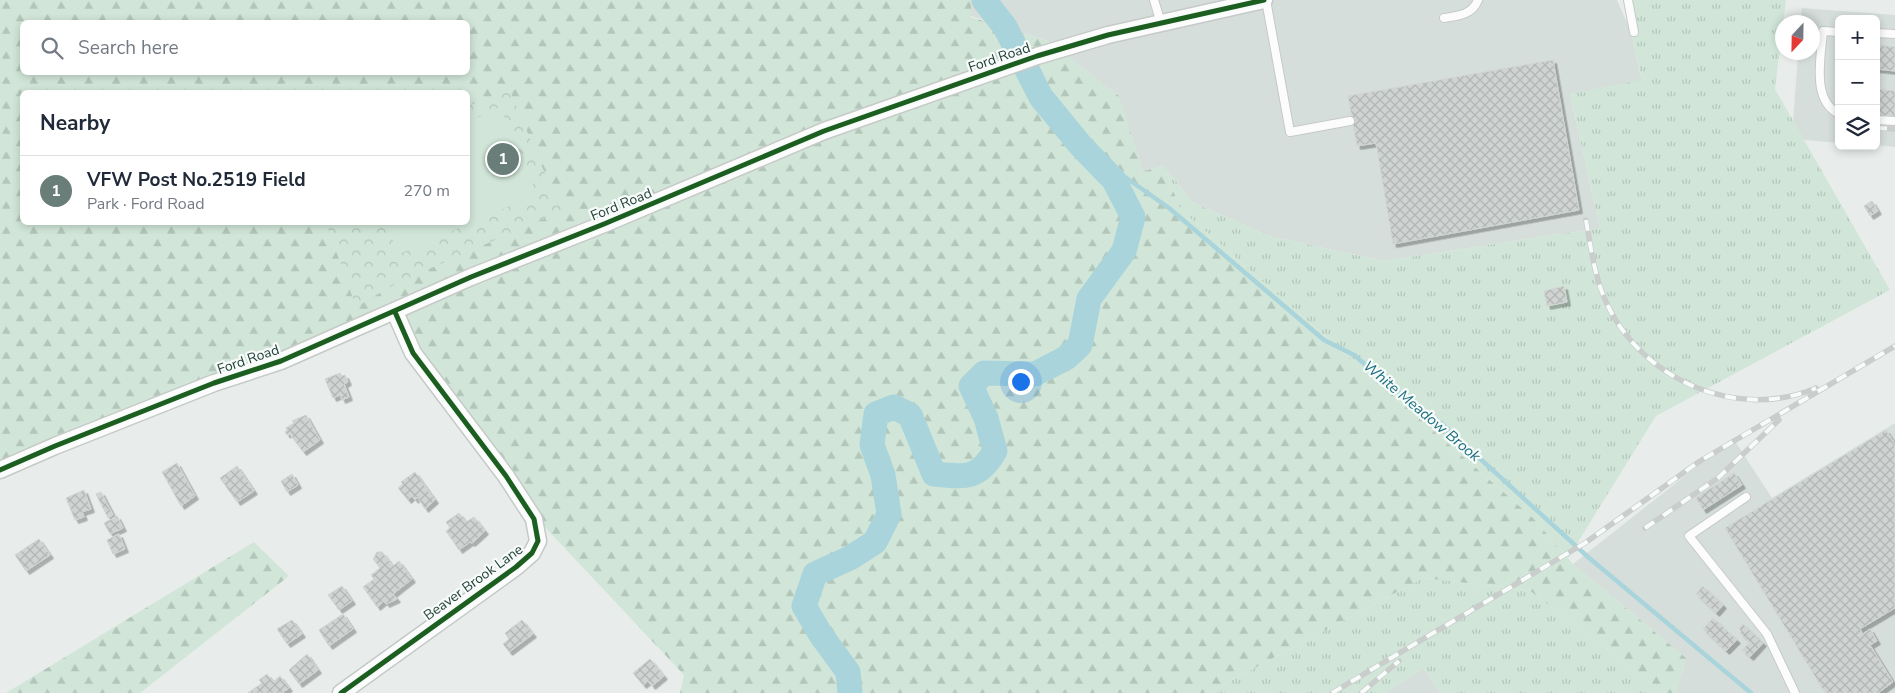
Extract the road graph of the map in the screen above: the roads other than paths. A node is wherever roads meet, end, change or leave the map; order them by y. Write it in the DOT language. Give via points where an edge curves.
graph roads {
  1 [pos="1154,0"];
  2 [pos="1265,0"];
  3 [pos="1478,0"];
  4 [pos="1628,0"];
  5 [pos="1444,18"];
  6 [pos="1161,23"];
  7 [pos="1634,32"];
  8 [pos="1835,32"];
  9 [pos="1880,33"];
  10 [pos="1895,34"];
  11 [pos="1835,112"];
  12 [pos="1880,120"];
  13 [pos="1350,121"];
  14 [pos="1895,121"];
  15 [pos="394,312"];
  16 [pos="0,470"];
  17 [pos="1746,497"];
  18 [pos="341,693"];
  19 [pos="1795,693"];
  1 -- 6 [label="lane"];
  2 -- 6 [label="street, Ford Road"];
  2 -- 13 [label="lane" via="1290,132"];
  3 -- 5 [label="lane" via="1466,14"];
  4 -- 7 [label="lane"];
  6 -- 15 [label="street, Ford Road" via="1037,56 824,131 471,276"];
  8 -- 11 [label="lane" via="1823,31 1820,73 1822,95 1829,109"];
  9 -- 10 [label="lane"];
  12 -- 14 [label="lane"];
  15 -- 16 [label="street, Ford Road" via="280,361 205,386"];
  15 -- 18 [label="street, Beaver Brook Lane" via="413,353 506,476 534,519 538,541 532,553 516,567"];
  17 -- 19 [label="lane" via="1689,536 1767,634"];
}
